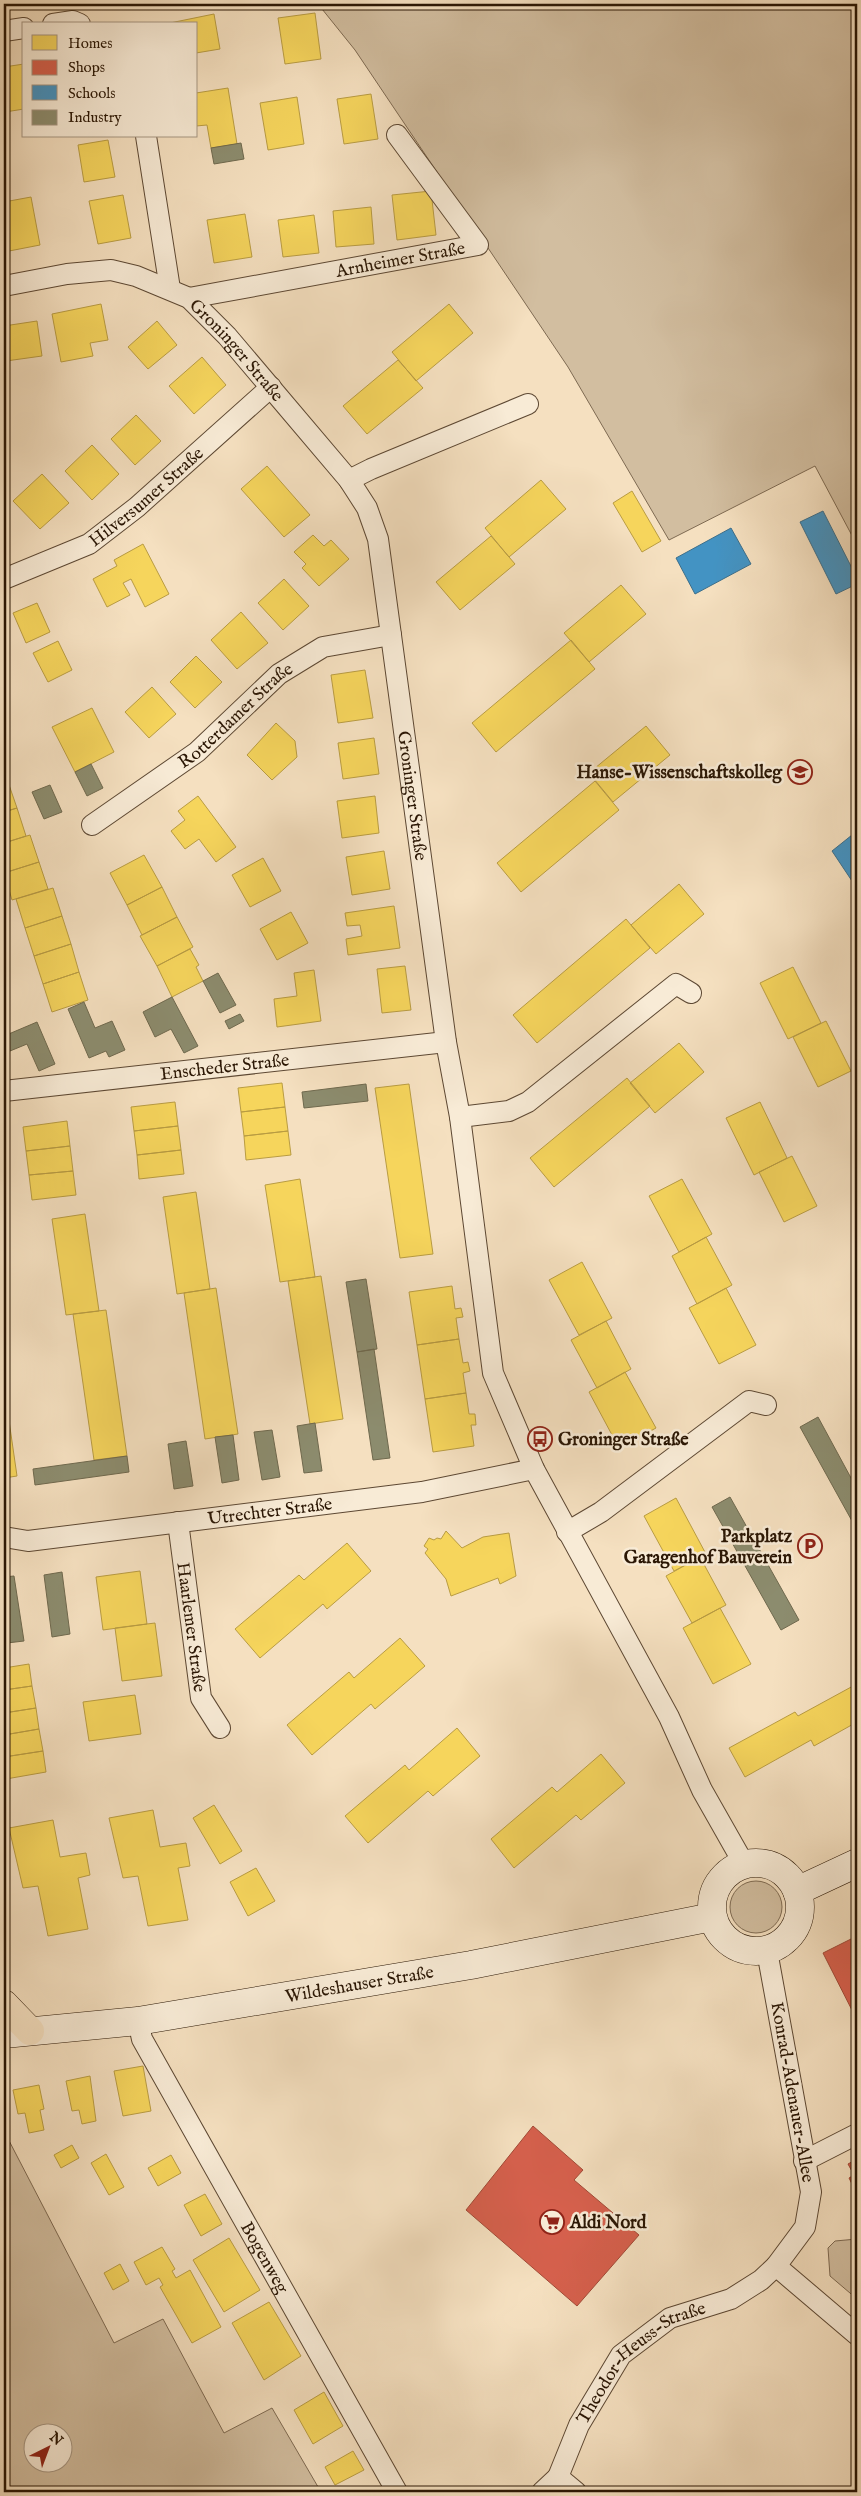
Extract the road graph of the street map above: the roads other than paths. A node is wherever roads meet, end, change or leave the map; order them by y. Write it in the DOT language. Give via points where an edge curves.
graph roads {
  1 [pos="22,28"];
  2 [pos="4,31"];
  3 [pos="397,135"];
  4 [pos="146,138"];
  5 [pos="4,286"];
  6 [pos="170,289"];
  7 [pos="189,298"];
  8 [pos="271,387"];
  9 [pos="528,404"];
  10 [pos="349,480"];
  11 [pos="4,579"];
  12 [pos="391,635"];
  13 [pos="92,826"];
  14 [pos="691,993"];
  15 [pos="446,1042"];
  16 [pos="4,1092"];
  17 [pos="460,1117"];
  18 [pos="766,1405"];
  19 [pos="534,1470"];
  20 [pos="178,1522"];
  21 [pos="567,1532"];
  22 [pos="4,1537"];
  23 [pos="220,1728"];
  24 [pos="857,1862"];
  25 [pos="744,1864"];
  26 [pos="797,1891"];
  27 [pos="712,1917"];
  28 [pos="767,1951"];
  29 [pos="4,2004"];
  30 [pos="138,2021"];
  31 [pos="17,2032"];
  32 [pos="857,2134"];
  33 [pos="804,2161"];
  34 [pos="776,2266"];
  35 [pos="857,2335"];
  36 [pos="558,2477"];
  37 [pos="397,2492"];
  38 [pos="542,2492"];
  39 [pos="576,2492"];
  1 -- 2 [label="street"];
  3 -- 7 [label="street, Arnheimer Straße" via="478,245"];
  4 -- 6 [label="street"];
  5 -- 6 [label="street, Groninger Straße" via="67,274 111,270"];
  6 -- 7 [label="street, Groninger Straße"];
  7 -- 8 [label="street, Groninger Straße"];
  8 -- 10 [label="street, Groninger Straße"];
  8 -- 11 [label="street, Hilversumer Straße" via="137,507 89,544"];
  9 -- 10 [label="street"];
  10 -- 12 [label="street, Groninger Straße" via="367,508 378,539"];
  12 -- 13 [label="street, Rotterdamer Straße" via="323,647 279,674 197,752"];
  12 -- 15 [label="street, Groninger Straße"];
  14 -- 17 [label="street" via="676,984 528,1102 509,1111"];
  15 -- 16 [label="street, Enscheder Straße"];
  15 -- 17 [label="street, Groninger Straße"];
  17 -- 19 [label="street, Groninger Straße" via="493,1373"];
  18 -- 21 [label="street" via="749,1401 601,1512"];
  19 -- 20 [label="street, Utrechter Straße" via="422,1492"];
  19 -- 21 [label="street, Groninger Straße"];
  20 -- 22 [label="street, Utrechter Straße" via="28,1541"];
  20 -- 23 [label="street, Haarlemer Straße" via="200,1698"];
  21 -- 25 [label="street, Groninger Straße" via="669,1717 702,1790"];
  24 -- 26 [label="main road"];
  25 -- 26 [label="main road" via="765,1864 785,1874"];
  25 -- 27 [label="main road" via="728,1872 718,1884"];
  26 -- 28 [label="main road" via="799,1917 796,1926 787,1939"];
  27 -- 28 [label="main road" via="724,1938 738,1948"];
  27 -- 30 [label="main road, Wildeshauser Straße" via="471,1965"];
  28 -- 33 [label="street, Konrad-Adenauer-Allee"];
  29 -- 31 [label="highway"];
  30 -- 31 [label="main road, Wildeshauser Straße"];
  30 -- 37 [label="street, Bogenweg" via="142,2039"];
  32 -- 33 [label="street"];
  33 -- 34 [label="street, Konrad-Adenauer-Allee" via="811,2192 805,2227"];
  34 -- 35 [label="street"];
  34 -- 36 [label="street, Theodor-Heuss-Straße" via="731,2299 670,2318 621,2355 579,2425"];
  36 -- 38 [label="street"];
  36 -- 39 [label="street"];
}
